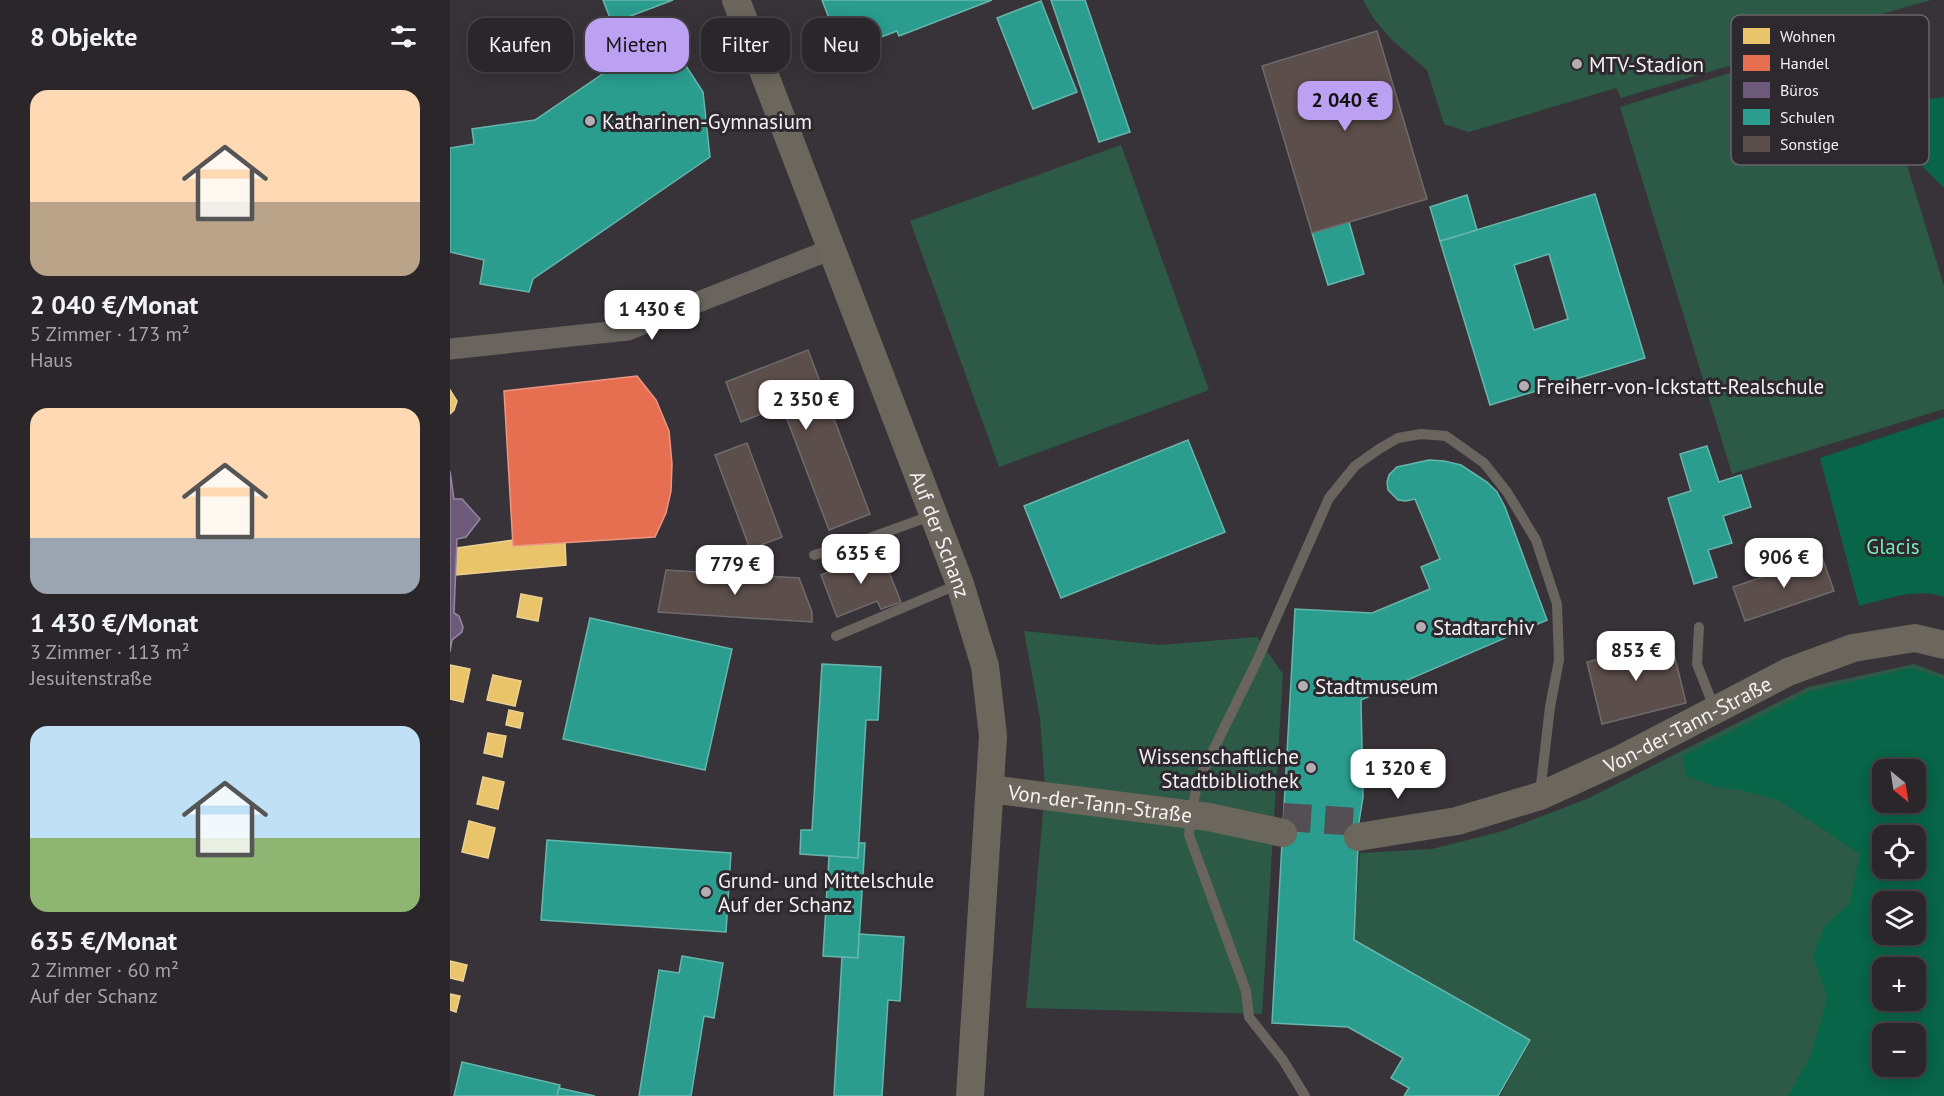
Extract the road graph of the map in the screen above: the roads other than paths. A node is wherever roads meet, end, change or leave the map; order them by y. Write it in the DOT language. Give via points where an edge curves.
graph roads {
  1 [pos="736,0"];
  2 [pos="832,249"];
  3 [pos="450,349"];
  4 [pos="933,515"];
  5 [pos="814,555"];
  6 [pos="960,584"];
  7 [pos="1699,627"];
  8 [pos="836,636"];
  9 [pos="1944,645"];
  10 [pos="1715,710"];
  11 [pos="990,789"];
  12 [pos="1540,796"];
  13 [pos="1200,816"];
  14 [pos="1283,825"];
  15 [pos="1359,830"];
  16 [pos="970,1096"];
  17 [pos="1305,1096"];
  1 -- 2 [label="street, Auf der Schanz"];
  2 -- 3 [label="street" via="628,330"];
  2 -- 4 [label="street, Auf der Schanz"];
  4 -- 5 [label="lane"];
  4 -- 6 [label="street, Auf der Schanz"];
  6 -- 8 [label="lane"];
  6 -- 11 [label="street, Auf der Schanz" via="985,666 993,736"];
  7 -- 10 [label="lane" via="1697,664"];
  9 -- 10 [label="street, Von-der-Tann-Straße" via="1915,638 1853,648 1788,672"];
  10 -- 12 [label="street, Von-der-Tann-Straße"];
  11 -- 13 [label="street, Von-der-Tann-Straße"];
  11 -- 16 [label="street, Auf der Schanz"];
  12 -- 13 [label="lane" via="1559,660 1557,604 1543,561 1530,530 1484,463 1446,436 1421,434 1398,438 1379,449 1355,466 1329,498 1257,661 1198,781"];
  12 -- 15 [label="street, Von-der-Tann-Straße" via="1434,825"];
  13 -- 14 [label="street, Von-der-Tann-Straße"];
  13 -- 17 [label="lane" via="1189,834 1246,991 1249,1017"];
}
